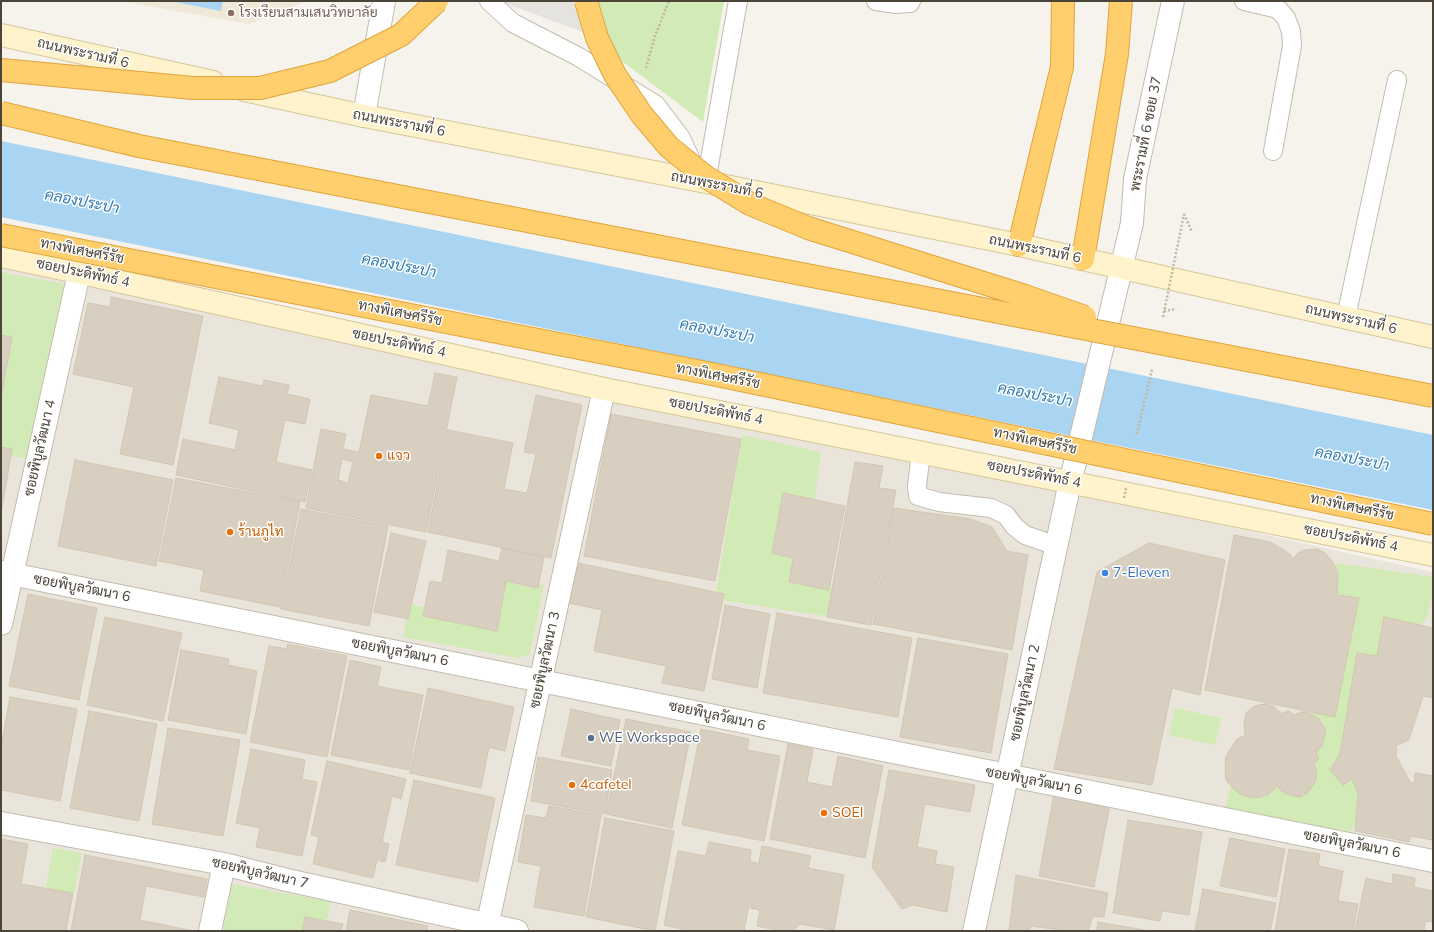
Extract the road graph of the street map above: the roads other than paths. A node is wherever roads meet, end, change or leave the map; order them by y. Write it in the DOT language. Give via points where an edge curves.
graph roads {
  1 [pos="384,1"];
  2 [pos="437,1"];
  3 [pos="489,1"];
  4 [pos="586,1"];
  5 [pos="738,1"];
  6 [pos="876,1"];
  7 [pos="911,1"];
  8 [pos="1063,1"];
  9 [pos="1121,1"];
  10 [pos="1173,1"];
  11 [pos="1244,1"];
  12 [pos="1,35"];
  13 [pos="1,70"];
  14 [pos="1397,80"];
  15 [pos="1,113"];
  16 [pos="364,116"];
  17 [pos="1273,151"];
  18 [pos="703,181"];
  19 [pos="1,235"];
  20 [pos="1018,245"];
  21 [pos="1,256"];
  22 [pos="1083,259"];
  23 [pos="1122,268"];
  24 [pos="77,272"];
  25 [pos="1112,305"];
  26 [pos="1346,317"];
  27 [pos="1433,337"];
  28 [pos="1138,338"];
  29 [pos="604,389"];
  30 [pos="1433,396"];
  31 [pos="921,452"];
  32 [pos="1071,482"];
  33 [pos="1433,524"];
  34 [pos="1057,546"];
  35 [pos="1433,555"];
  36 [pos="6,573"];
  37 [pos="1,624"];
  38 [pos="540,680"];
  39 [pos="1007,776"];
  40 [pos="1,823"];
  41 [pos="1433,860"];
  42 [pos="224,864"];
  43 [pos="487,928"];
  44 [pos="210,931"];
  45 [pos="517,931"];
  46 [pos="974,931"];
  1 -- 16 [label="street"];
  2 -- 13 [label="highway, bridge" via="401,35 330,71 260,88 192,88"];
  3 -- 18 [label="lane" via="513,24 578,57 656,105 681,138"];
  4 -- 28 [label="highway, bridge" via="597,38 615,76 642,115 669,147 706,177 750,204 808,228 1025,296"];
  5 -- 18 [label="lane"];
  6 -- 7 [label="lane" via="896,4"];
  8 -- 20 [label="highway" via="1062,67"];
  9 -- 22 [label="highway" via="1117,54"];
  10 -- 23 [label="street, พระรามที่ 6 ซอย 37" via="1135,179 1132,223"];
  11 -- 17 [label="lane" via="1278,9 1286,18 1291,31 1292,46"];
  12 -- 16 [label="main road, ถนนพระรามที่ 6"];
  14 -- 26 [label="lane"];
  15 -- 28 [label="highway, bridge" via="139,146"];
  16 -- 18 [label="main road, ถนนพระรามที่ 6"];
  18 -- 20 [label="main road, ถนนพระรามที่ 6"];
  19 -- 33 [label="highway, ทางพิเศษศรีรัช, bridge" via="708,373"];
  20 -- 22 [label="main road, ถนนพระรามที่ 6"];
  21 -- 24 [label="main road, ซอยประดิพัทธ์ 4"];
  22 -- 23 [label="main road, ถนนพระรามที่ 6"];
  23 -- 25 [label="street, พระรามที่ 6 ซอย 37"];
  23 -- 26 [label="main road, ถนนพระรามที่ 6"];
  24 -- 29 [label="main road, ซอยประดิพัทธ์ 4"];
  24 -- 36 [label="street, ซอยพิบูลวัฒนา 4" via="77,282"];
  25 -- 32 [label="street, ซอยพิบูลวัฒนา 2, bridge"];
  26 -- 27 [label="main road, ถนนพระรามที่ 6"];
  28 -- 30 [label="highway, bridge"];
  29 -- 31 [label="main road, ซอยประดิพัทธ์ 4"];
  29 -- 38 [label="street, ซอยพิบูลวัฒนา 3"];
  31 -- 32 [label="main road, ซอยประดิพัทธ์ 4"];
  31 -- 34 [label="lane" via="918,496 940,502 991,508 1006,515 1025,535"];
  32 -- 34 [label="street, ซอยพิบูลวัฒนา 2"];
  32 -- 35 [label="main road, ซอยประดิพัทธ์ 4"];
  34 -- 39 [label="street, ซอยพิบูลวัฒนา 2"];
  36 -- 37 [label="street, ซอยพิบูลวัฒนา 4"];
  36 -- 38 [label="street, ซอยพิบูลวัฒนา 6"];
  38 -- 39 [label="street, ซอยพิบูลวัฒนา 6"];
  38 -- 43 [label="street, ซอยพิบูลวัฒนา 3"];
  39 -- 41 [label="street, ซอยพิบูลวัฒนา 6"];
  39 -- 46 [label="street, ซอยพิบูลวัฒนา 2"];
  40 -- 42 [label="street, ซอยพิบูลวัฒนา 7"];
  42 -- 43 [label="street, ซอยพิบูลวัฒนา 7"];
  42 -- 44 [label="street"];
  43 -- 45 [label="street, ซอยพิบูลวัฒนา 7"];
}
